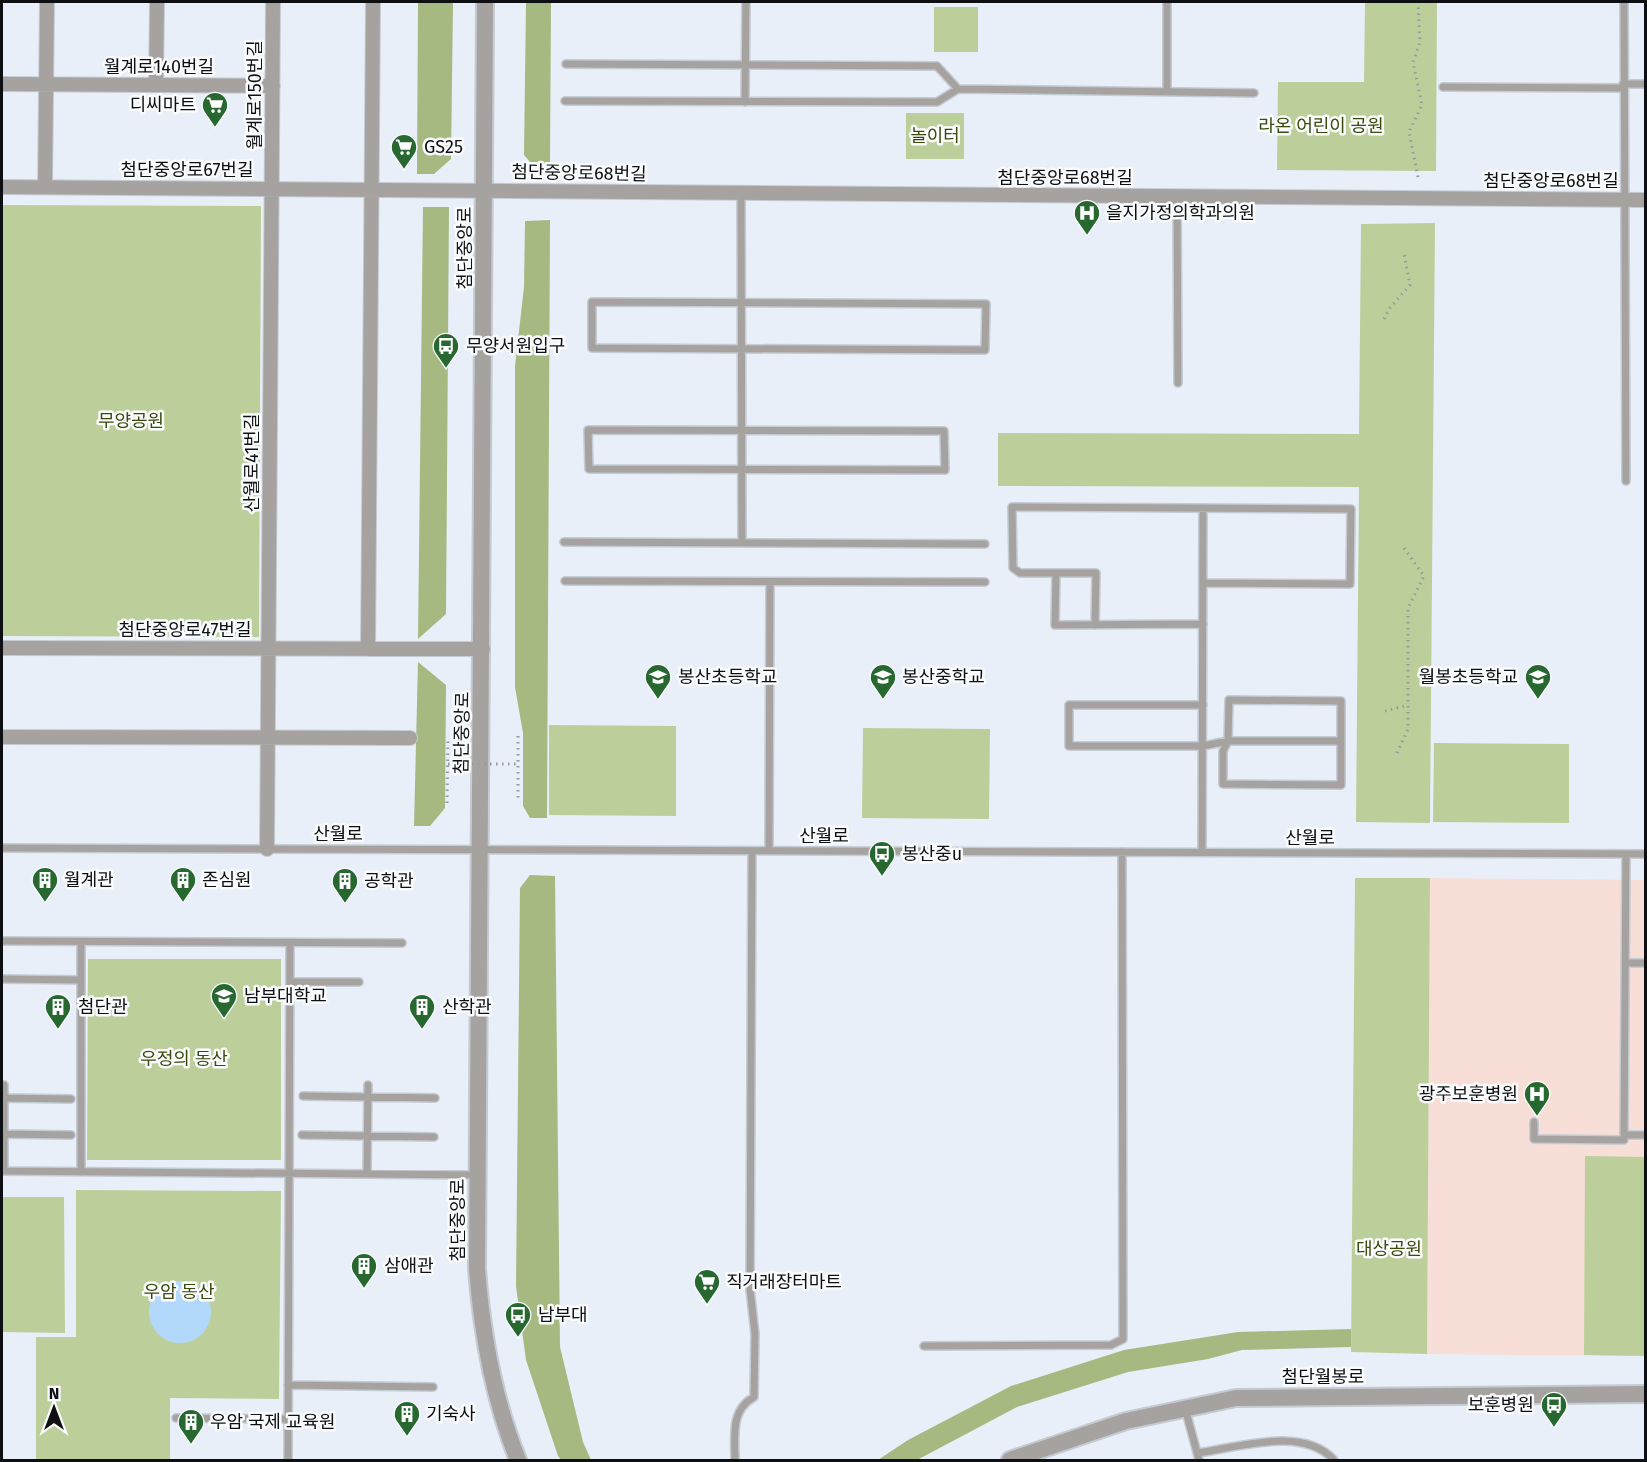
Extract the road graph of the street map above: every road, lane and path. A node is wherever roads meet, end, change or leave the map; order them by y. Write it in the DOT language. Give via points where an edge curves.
graph roads {
  1 [pos="46,2"];
  2 [pos="157,2"];
  3 [pos="273,2"];
  4 [pos="373,2"];
  5 [pos="485,2"];
  6 [pos="746,2"];
  7 [pos="1167,2"];
  8 [pos="1418,2"];
  9 [pos="1624,2"];
  10 [pos="566,64"];
  11 [pos="746,65"];
  12 [pos="2,84"];
  13 [pos="46,84"];
  14 [pos="1646,84"];
  15 [pos="156,85"];
  16 [pos="273,86"];
  17 [pos="1623,86"];
  18 [pos="1443,87"];
  19 [pos="958,89"];
  20 [pos="1167,91"];
  21 [pos="1254,93"];
  22 [pos="565,101"];
  23 [pos="745,102"];
  24 [pos="1418,177"];
  25 [pos="2,187"];
  26 [pos="45,187"];
  27 [pos="272,188"];
  28 [pos="372,189"];
  29 [pos="484,190"];
  30 [pos="741,193"];
  31 [pos="1177,196"];
  32 [pos="1622,200"];
  33 [pos="1646,200"];
  34 [pos="1404,254"];
  35 [pos="741,303"];
  36 [pos="1384,319"];
  37 [pos="741,349"];
  38 [pos="1178,383"];
  39 [pos="741,430"];
  40 [pos="742,470"];
  41 [pos="1626,481"];
  42 [pos="1203,508"];
  43 [pos="564,542"];
  44 [pos="742,543"];
  45 [pos="985,544"];
  46 [pos="1404,548"];
  47 [pos="1056,573"];
  48 [pos="565,581"];
  49 [pos="770,582"];
  50 [pos="985,582"];
  51 [pos="1203,583"];
  52 [pos="1203,624"];
  53 [pos="1095,625"];
  54 [pos="2,648"];
  55 [pos="268,649"];
  56 [pos="368,649"];
  57 [pos="483,649"];
  58 [pos="1203,705"];
  59 [pos="1408,705"];
  60 [pos="1385,711"];
  61 [pos="518,736"];
  62 [pos="2,737"];
  63 [pos="448,737"];
  64 [pos="268,738"];
  65 [pos="410,738"];
  66 [pos="1228,741"];
  67 [pos="1341,741"];
  68 [pos="1203,746"];
  69 [pos="1397,753"];
  70 [pos="448,764"];
  71 [pos="518,764"];
  72 [pos="518,802"];
  73 [pos="447,803"];
  74 [pos="2,848"];
  75 [pos="267,849"];
  76 [pos="480,849"];
  77 [pos="752,851"];
  78 [pos="769,851"];
  79 [pos="1122,852"];
  80 [pos="1202,852"];
  81 [pos="1626,854"];
  82 [pos="1646,854"];
  83 [pos="2,941"];
  84 [pos="81,942"];
  85 [pos="290,942"];
  86 [pos="402,943"];
  87 [pos="1625,963"];
  88 [pos="1646,963"];
  89 [pos="2,979"];
  90 [pos="81,980"];
  91 [pos="290,982"];
  92 [pos="359,982"];
  93 [pos="368,1084"];
  94 [pos="4,1085"];
  95 [pos="303,1096"];
  96 [pos="368,1097"];
  97 [pos="3,1098"];
  98 [pos="435,1098"];
  99 [pos="71,1099"];
  100 [pos="1534,1122"];
  101 [pos="3,1134"];
  102 [pos="302,1134"];
  103 [pos="71,1135"];
  104 [pos="1624,1135"];
  105 [pos="1646,1135"];
  106 [pos="368,1136"];
  107 [pos="434,1137"];
  108 [pos="3,1171"];
  109 [pos="81,1172"];
  110 [pos="289,1173"];
  111 [pos="367,1174"];
  112 [pos="478,1175"];
  113 [pos="924,1346"];
  114 [pos="288,1384"];
  115 [pos="433,1387"];
  116 [pos="1646,1394"];
  117 [pos="1185,1408"];
  118 [pos="176,1418"];
  119 [pos="288,1419"];
  120 [pos="1199,1456"];
  121 [pos="288,1461"];
  122 [pos="518,1461"];
  123 [pos="735,1461"];
  124 [pos="1010,1461"];
  125 [pos="1334,1461"];
  1 -- 13 [label="street"];
  2 -- 15 [label="street"];
  3 -- 16 [label="street, 월계로150번길"];
  4 -- 28 [label="street"];
  5 -- 29 [label="street, 첨단중앙로"];
  6 -- 11 [label="lane"];
  7 -- 20 [label="lane"];
  8 -- 24 [label="path" via="1420,42 1413,62 1422,105 1409,132"];
  9 -- 17 [label="lane"];
  10 -- 11 [label="lane"];
  11 -- 19 [label="lane" via="937,66"];
  11 -- 23 [label="lane"];
  12 -- 13 [label="street, 월계로140번길"];
  13 -- 15 [label="street, 월계로140번길"];
  13 -- 26 [label="street"];
  14 -- 17 [label="lane"];
  15 -- 16 [label="street, 월계로140번길"];
  16 -- 27 [label="street, 월계로150번길"];
  17 -- 18 [label="lane"];
  17 -- 32 [label="lane"];
  19 -- 20 [label="lane"];
  19 -- 23 [label="lane" via="937,102"];
  20 -- 21 [label="lane"];
  22 -- 23 [label="lane"];
  25 -- 26 [label="street, 첨단중앙로67번길"];
  26 -- 27 [label="street, 첨단중앙로67번길"];
  27 -- 28 [label="street, 첨단중앙로67번길"];
  27 -- 55 [label="street, 산월로41번길"];
  28 -- 29 [label="street, 첨단중앙로67번길"];
  28 -- 56 [label="street"];
  29 -- 30 [label="street, 첨단중앙로68번길"];
  29 -- 57 [label="street, 첨단중앙로"];
  30 -- 31 [label="street, 첨단중앙로68번길"];
  30 -- 35 [label="lane"];
  31 -- 32 [label="street, 첨단중앙로68번길"];
  31 -- 38 [label="lane"];
  32 -- 33 [label="street, 첨단중앙로68번길"];
  32 -- 41 [label="lane"];
  34 -- 36 [label="path" via="1410,285"];
  35 -- 37 [label="lane"];
  35 -- 37 [label="lane" via="592,302 592,348"];
  35 -- 37 [label="lane" via="986,304 985,350"];
  37 -- 39 [label="lane"];
  39 -- 40 [label="lane"];
  39 -- 40 [label="lane" via="588,430 589,469"];
  39 -- 40 [label="lane" via="944,431 945,470"];
  40 -- 44 [label="lane"];
  42 -- 47 [label="lane" via="1012,507 1013,568 1020,573"];
  42 -- 51 [label="lane"];
  42 -- 51 [label="lane" via="1351,509 1350,584"];
  43 -- 44 [label="lane"];
  44 -- 45 [label="lane"];
  46 -- 59 [label="path" via="1424,576 1408,608"];
  47 -- 53 [label="lane" via="1096,573"];
  47 -- 53 [label="lane" via="1054,625"];
  48 -- 49 [label="lane"];
  49 -- 50 [label="lane"];
  49 -- 78 [label="lane"];
  51 -- 52 [label="lane"];
  52 -- 53 [label="lane"];
  52 -- 58 [label="lane"];
  54 -- 55 [label="street, 첨단중앙로47번길"];
  55 -- 56 [label="street, 첨단중앙로47번길"];
  55 -- 64 [label="street, 산월로41번길"];
  56 -- 57 [label="street, 첨단중앙로47번길"];
  57 -- 76 [label="street, 첨단중앙로"];
  58 -- 68 [label="lane"];
  58 -- 68 [label="lane" via="1069,705 1069,746"];
  59 -- 60 [label="path"];
  59 -- 69 [label="path" via="1407,735"];
  61 -- 71 [label="path"];
  62 -- 64 [label="street"];
  63 -- 70 [label="path"];
  64 -- 65 [label="street"];
  64 -- 75 [label="street, 산월로41번길"];
  66 -- 67 [label="lane"];
  66 -- 67 [label="lane" via="1228,700 1341,700"];
  66 -- 67 [label="lane" via="1223,751 1223,784 1341,784"];
  66 -- 68 [label="lane"];
  68 -- 80 [label="lane"];
  70 -- 71 [label="path, bridge"];
  70 -- 73 [label="path"];
  71 -- 72 [label="path"];
  74 -- 75 [label="lane, 산월로"];
  75 -- 76 [label="lane, 산월로"];
  76 -- 77 [label="lane, 산월로"];
  76 -- 112 [label="street, 첨단중앙로"];
  77 -- 78 [label="lane, 산월로"];
  77 -- 123 [label="lane" via="750,1288 755,1334 754,1397 737,1414"];
  78 -- 79 [label="lane, 산월로"];
  79 -- 80 [label="lane, 산월로"];
  79 -- 113 [label="lane" via="1123,1339 1111,1345"];
  80 -- 81 [label="lane, 산월로"];
  81 -- 82 [label="lane, 산월로"];
  81 -- 87 [label="lane"];
  83 -- 84 [label="lane"];
  84 -- 85 [label="lane"];
  84 -- 90 [label="lane"];
  85 -- 86 [label="lane"];
  85 -- 91 [label="lane"];
  87 -- 88 [label="lane"];
  87 -- 104 [label="lane"];
  89 -- 90 [label="lane"];
  90 -- 109 [label="lane"];
  91 -- 92 [label="lane"];
  91 -- 110 [label="lane"];
  93 -- 96 [label="lane"];
  94 -- 97 [label="lane"];
  95 -- 96 [label="lane"];
  96 -- 98 [label="lane"];
  96 -- 106 [label="lane"];
  97 -- 99 [label="lane"];
  97 -- 101 [label="lane"];
  100 -- 104 [label="lane" via="1534,1139 1624,1140"];
  101 -- 103 [label="lane"];
  101 -- 108 [label="lane"];
  102 -- 106 [label="lane"];
  104 -- 105 [label="lane"];
  106 -- 107 [label="lane"];
  106 -- 111 [label="lane"];
  108 -- 109 [label="lane"];
  109 -- 110 [label="lane"];
  110 -- 111 [label="lane"];
  110 -- 114 [label="lane"];
  111 -- 112 [label="lane"];
  112 -- 122 [label="street, 첨단중앙로" via="481,1318 491,1376"];
  114 -- 115 [label="lane"];
  114 -- 119 [label="lane"];
  116 -- 117 [label="street, 첨단월봉로" via="1236,1398"];
  117 -- 120 [label="lane"];
  117 -- 124 [label="street, 첨단월봉로" via="1125,1420"];
  118 -- 119 [label="lane"];
  119 -- 121 [label="lane"];
  120 -- 125 [label="lane" via="1282,1440 1323,1448"];
}
